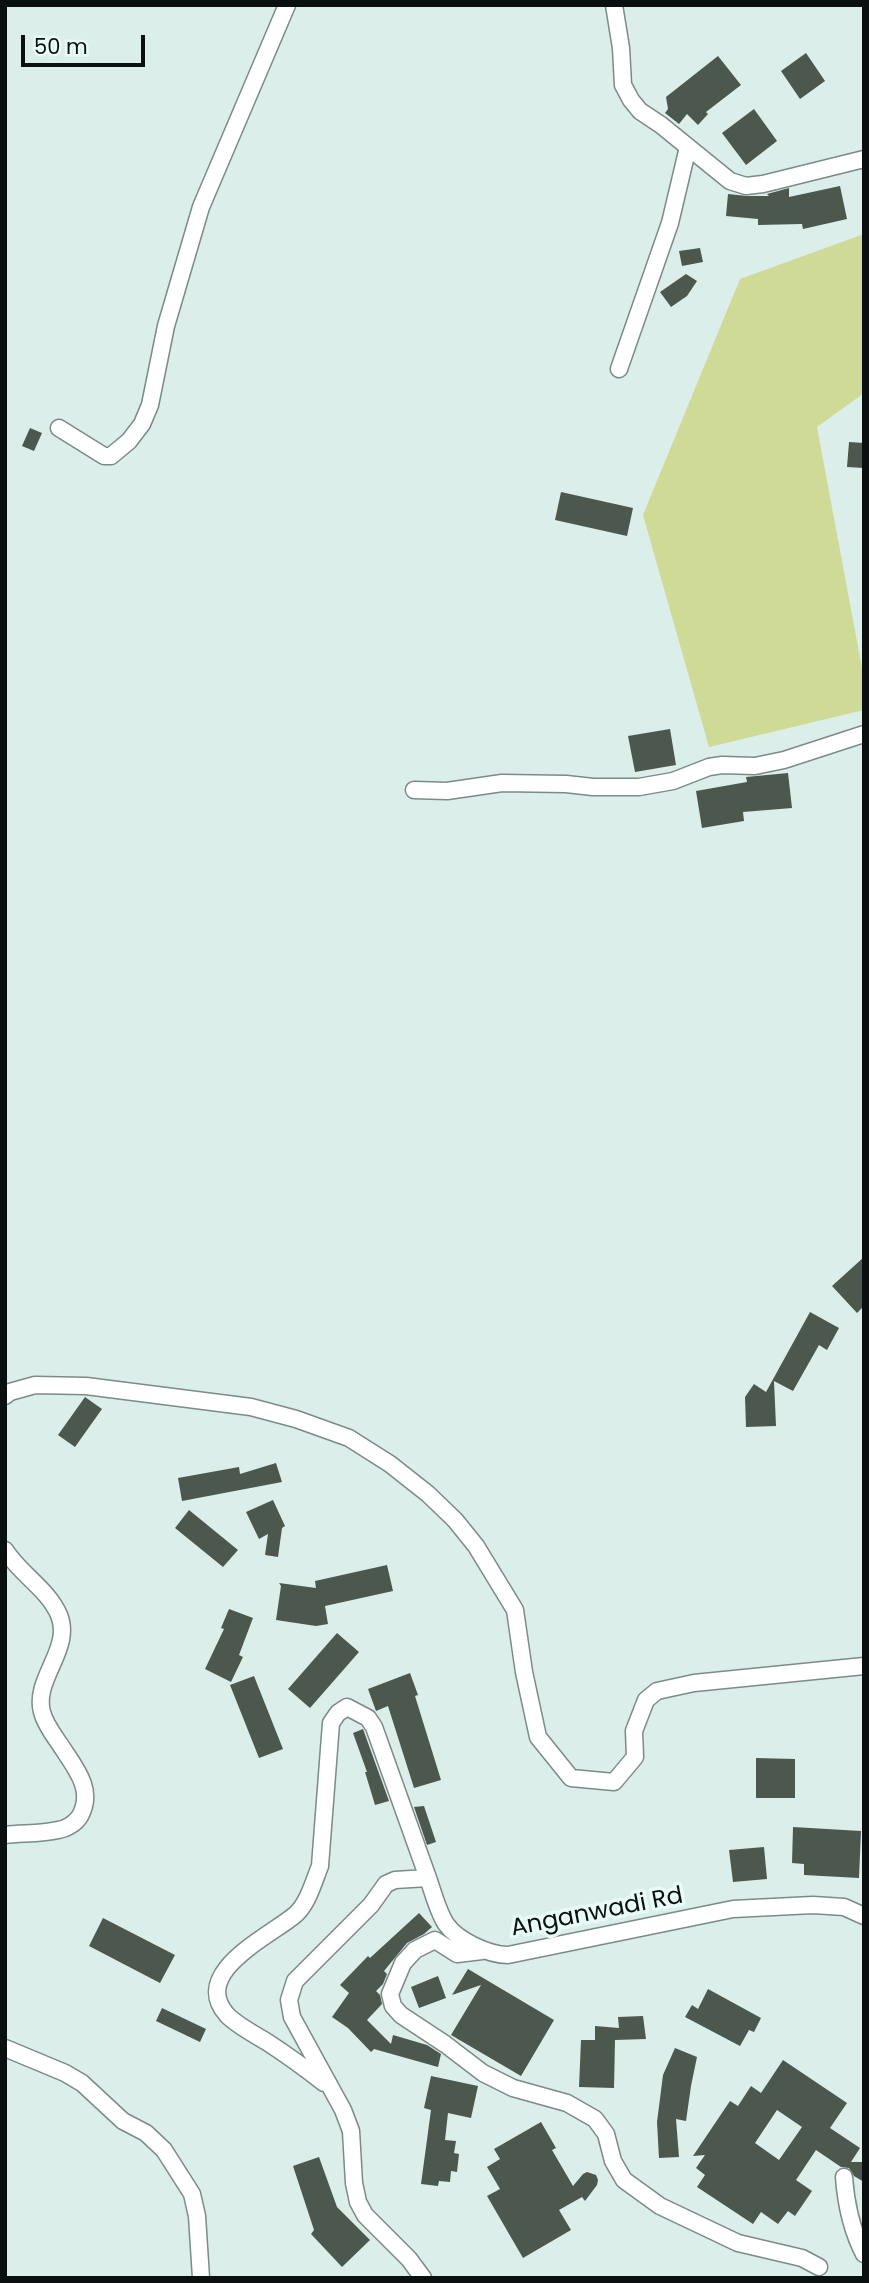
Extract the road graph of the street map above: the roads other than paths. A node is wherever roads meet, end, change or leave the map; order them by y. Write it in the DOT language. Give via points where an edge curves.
graph roads {
  1 [pos="287,5"];
  2 [pos="614,5"];
  3 [pos="688,147"];
  4 [pos="864,159"];
  5 [pos="619,369"];
  6 [pos="60,428"];
  7 [pos="864,734"];
  8 [pos="414,790"];
  9 [pos="5,1396"];
  10 [pos="5,1550"];
  11 [pos="864,1665"];
  12 [pos="5,1835"];
  13 [pos="428,1878"];
  14 [pos="864,1916"];
  15 [pos="482,1951"];
  16 [pos="5,2048"];
  17 [pos="330,2087"];
  18 [pos="844,2177"];
  19 [pos="864,2253"];
  20 [pos="819,2267"];
  21 [pos="201,2278"];
  22 [pos="423,2278"];
  1 -- 6 [label="street" via="201,207 142,424 111,456"];
  2 -- 3 [label="street" via="623,85 640,111"];
  3 -- 4 [label="street" via="730,181 746,186"];
  3 -- 5 [label="street" via="670,223"];
  7 -- 8 [label="street" via="775,762 709,767 673,781 639,787 502,783 447,791"];
  9 -- 11 [label="street" via="35,1385 86,1386 251,1407 349,1438 390,1464 455,1520 515,1610 538,1737 571,1778 614,1782 635,1757 634,1731 646,1700 657,1691"];
  10 -- 12 [label="street" via="59,1615 62,1631 40,1698 42,1714 82,1778 86,1794 78,1821 61,1830"];
  13 -- 15 [label="street, Anganwadi Rd" via="447,1925"];
  13 -- 17 [label="street" via="386,1884 291,1990 292,2017"];
  13 -- 17 [label="street, Anganwadi Rd" via="373,1727 368,1718 347,1707 331,1723 320,1866 313,1886 298,1912 236,1957 218,1982 228,2015"];
  14 -- 15 [label="street, Anganwadi Rd" via="844,1908 813,1905 733,1909 508,1955"];
  15 -- 20 [label="street" via="457,1954 435,1940 415,1950 396,1978 390,1994 393,2006 482,2073 513,2088 567,2103 595,2119 624,2180 660,2206 738,2243 802,2258"];
  16 -- 21 [label="street" via="82,2083 164,2151 192,2193"];
  17 -- 22 [label="street" via="351,2131 358,2202"];
  18 -- 19 [label="street" via="854,2234"];
}
